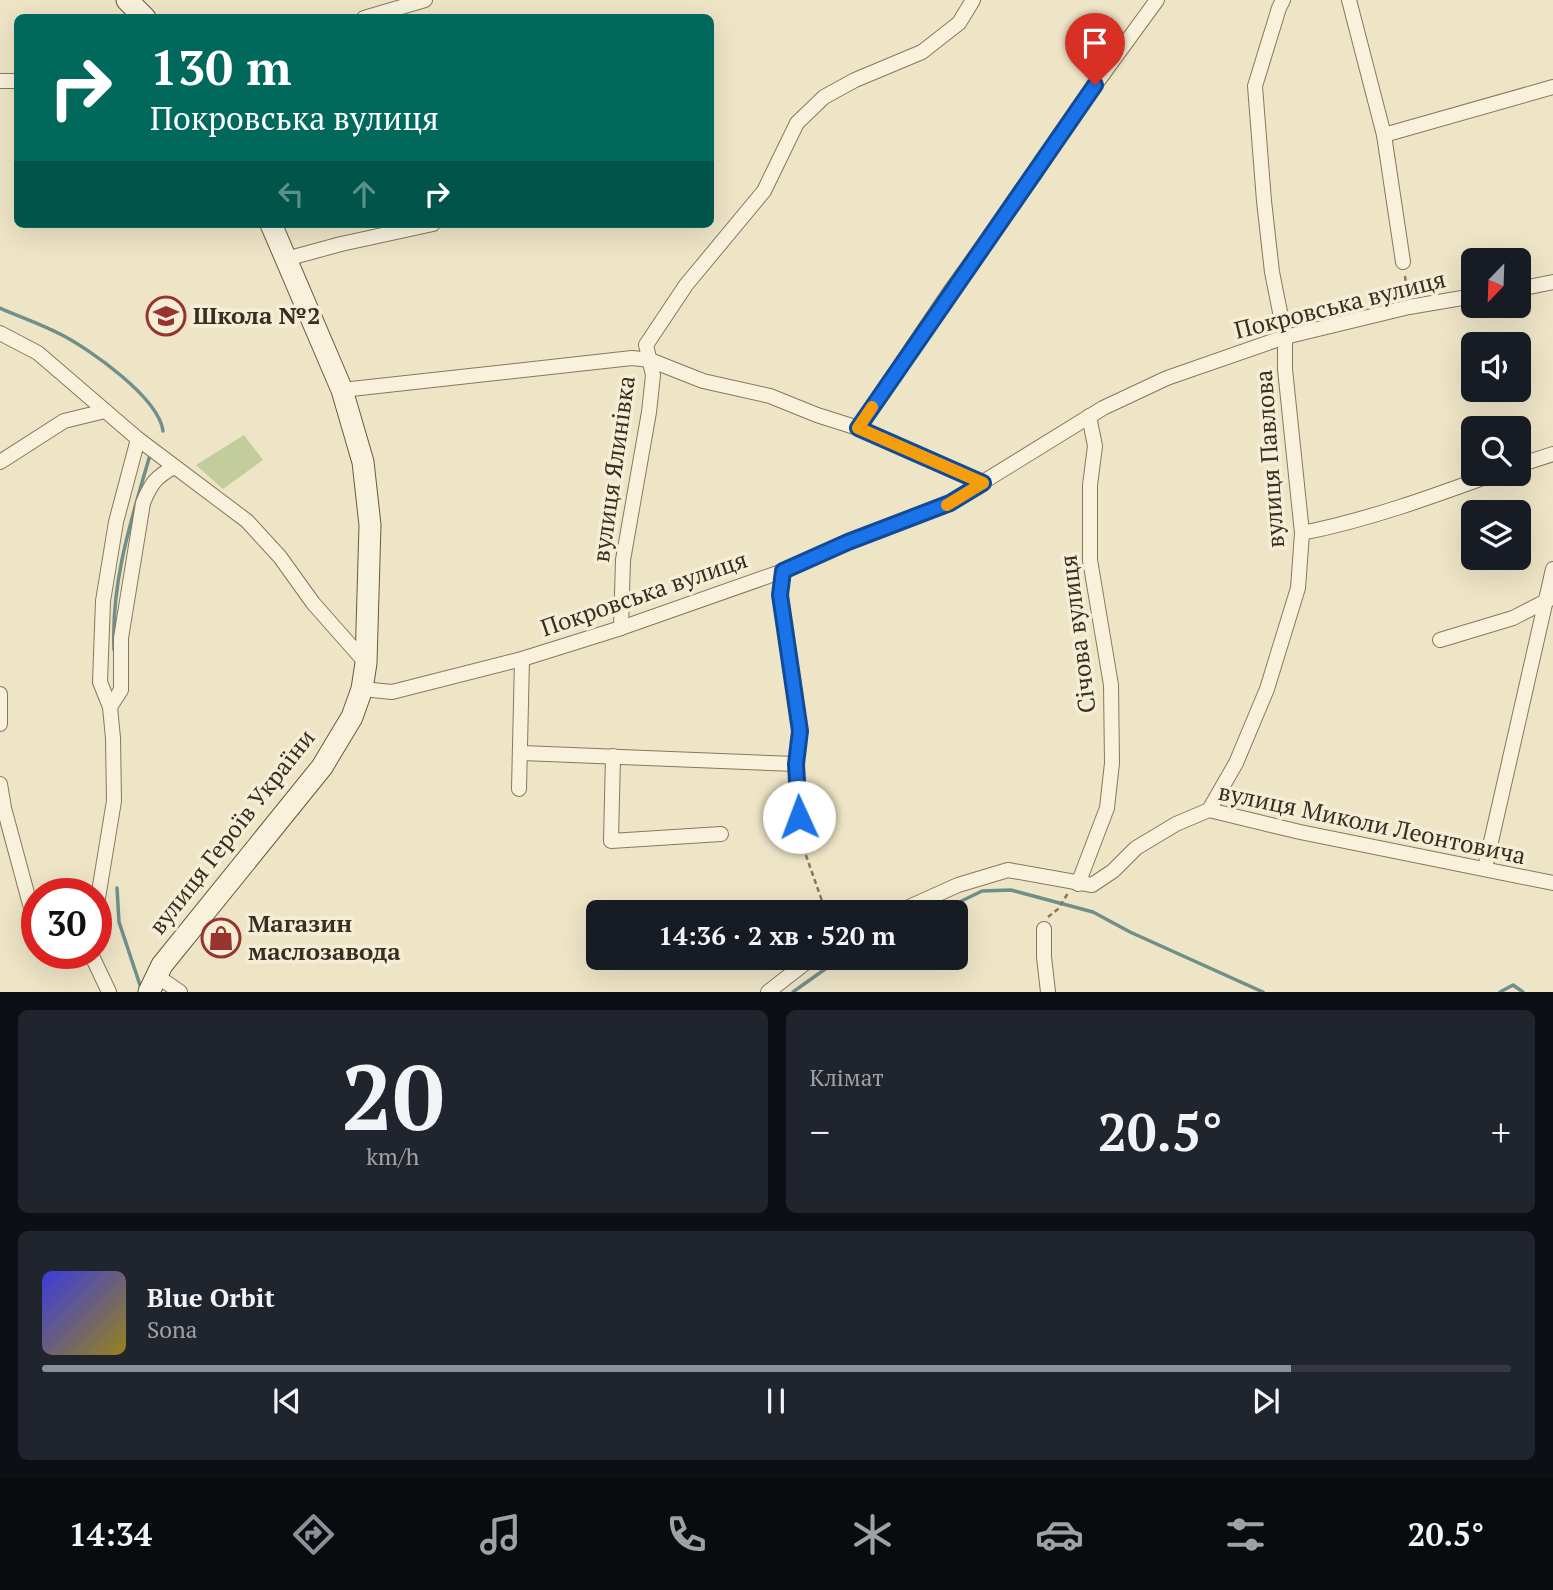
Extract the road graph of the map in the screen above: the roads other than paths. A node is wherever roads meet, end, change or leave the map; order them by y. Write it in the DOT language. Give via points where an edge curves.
graph roads {
  1 [pos="425,0"];
  2 [pos="972,0"];
  3 [pos="1157,0"];
  4 [pos="1349,0"];
  5 [pos="1277,3"];
  6 [pos="378,14"];
  7 [pos="1553,88"];
  8 [pos="1384,135"];
  9 [pos="273,228"];
  10 [pos="415,228"];
  11 [pos="286,259"];
  12 [pos="1403,262"];
  13 [pos="1553,282"];
  14 [pos="1531,287"];
  15 [pos="1461,298"];
  16 [pos="0,333"];
  17 [pos="1285,337"];
  18 [pos="650,359"];
  19 [pos="342,390"];
  20 [pos="105,411"];
  21 [pos="1089,416"];
  22 [pos="858,428"];
  23 [pos="138,439"];
  24 [pos="1553,454"];
  25 [pos="0,462"];
  26 [pos="1531,462"];
  27 [pos="174,467"];
  28 [pos="983,483"];
  29 [pos="1461,486"];
  30 [pos="1302,533"];
  31 [pos="1553,569"];
  32 [pos="783,571"];
  33 [pos="1548,599"];
  34 [pos="621,628"];
  35 [pos="1440,640"];
  36 [pos="522,659"];
  37 [pos="366,663"];
  38 [pos="362,689"];
  39 [pos="0,694"];
  40 [pos="110,707"];
  41 [pos="0,724"];
  42 [pos="522,753"];
  43 [pos="613,756"];
  44 [pos="796,764"];
  45 [pos="0,784"];
  46 [pos="519,789"];
  47 [pos="1209,810"];
  48 [pos="721,834"];
  49 [pos="799,834"];
  50 [pos="1485,868"];
  51 [pos="23,878"];
  52 [pos="101,878"];
  53 [pos="1553,883"];
  54 [pos="1078,884"];
  55 [pos="925,900"];
  56 [pos="1044,929"];
  57 [pos="98,969"];
  58 [pos="796,970"];
  59 [pos="153,984"];
  60 [pos="108,992"];
  61 [pos="180,992"];
  62 [pos="768,992"];
  63 [pos="1048,992"];
  1 -- 6 [label="street"];
  2 -- 18 [label="street, вулиця Ялинівка" via="959,23 922,52 824,97 797,123 764,191 686,285 646,345"];
  3 -- 22 [label="street"];
  4 -- 8 [label="street"];
  5 -- 17 [label="street, вулиця Павлова" via="1255,86 1266,225"];
  7 -- 8 [label="street"];
  8 -- 12 [label="street"];
  9 -- 11 [label="main road, вулиця Героїв України"];
  10 -- 11 [label="street"];
  11 -- 19 [label="main road, вулиця Героїв України"];
  13 -- 14 [label="street"];
  15 -- 17 [label="street, Покровська вулиця"];
  16 -- 20 [label="street" via="38,353"];
  17 -- 21 [label="street, Покровська вулиця" via="1167,378"];
  17 -- 30 [label="street, вулиця Павлова"];
  18 -- 19 [label="street"];
  18 -- 22 [label="street" via="703,381 770,396"];
  18 -- 34 [label="street, вулиця Ялинівка" via="649,412 623,560"];
  19 -- 37 [label="main road, вулиця Героїв України" via="363,463 370,525"];
  20 -- 23 [label="street"];
  20 -- 25 [label="street" via="64,421"];
  21 -- 28 [label="street, Покровська вулиця"];
  21 -- 54 [label="street, Січова вулиця" via="1095,446 1090,560 1111,685 1112,763 1107,808"];
  22 -- 28 [label="street"];
  23 -- 27 [label="street"];
  23 -- 40 [label="street" via="116,522 103,601 100,681"];
  24 -- 26 [label="street"];
  27 -- 37 [label="street" via="247,521"];
  27 -- 40 [label="street" via="157,477 143,503 121,638 121,690"];
  28 -- 32 [label="street, Покровська вулиця" via="950,503"];
  29 -- 30 [label="street" via="1398,509"];
  30 -- 47 [label="street, вулиця Павлова" via="1298,588 1267,689 1236,763"];
  31 -- 33 [label="street"];
  32 -- 34 [label="street, Покровська вулиця"];
  32 -- 44 [label="street" via="780,595 800,731"];
  33 -- 35 [label="street" via="1513,618"];
  33 -- 50 [label="street"];
  34 -- 36 [label="street, Покровська вулиця"];
  36 -- 38 [label="street, Покровська вулиця" via="392,692"];
  36 -- 42 [label="street"];
  37 -- 38 [label="main road, вулиця Героїв України"];
  38 -- 59 [label="main road, вулиця Героїв України" via="352,717 322,767 162,965"];
  39 -- 41 [label="street"];
  40 -- 52 [label="street" via="114,801"];
  42 -- 43 [label="street"];
  42 -- 46 [label="street"];
  43 -- 44 [label="street"];
  43 -- 48 [label="street" via="611,841"];
  44 -- 49 [label="street"];
  45 -- 51 [label="street"];
  47 -- 50 [label="street, вулиця Миколи Леонтовича"];
  47 -- 54 [label="street, вулиця Миколи Леонтовича" via="1136,848 1091,885"];
  50 -- 53 [label="street, вулиця Миколи Леонтовича"];
  54 -- 55 [label="street" via="1008,870"];
  56 -- 63 [label="street"];
  57 -- 60 [label="street"];
  58 -- 62 [label="street"];
  59 -- 61 [label="street"];
}
